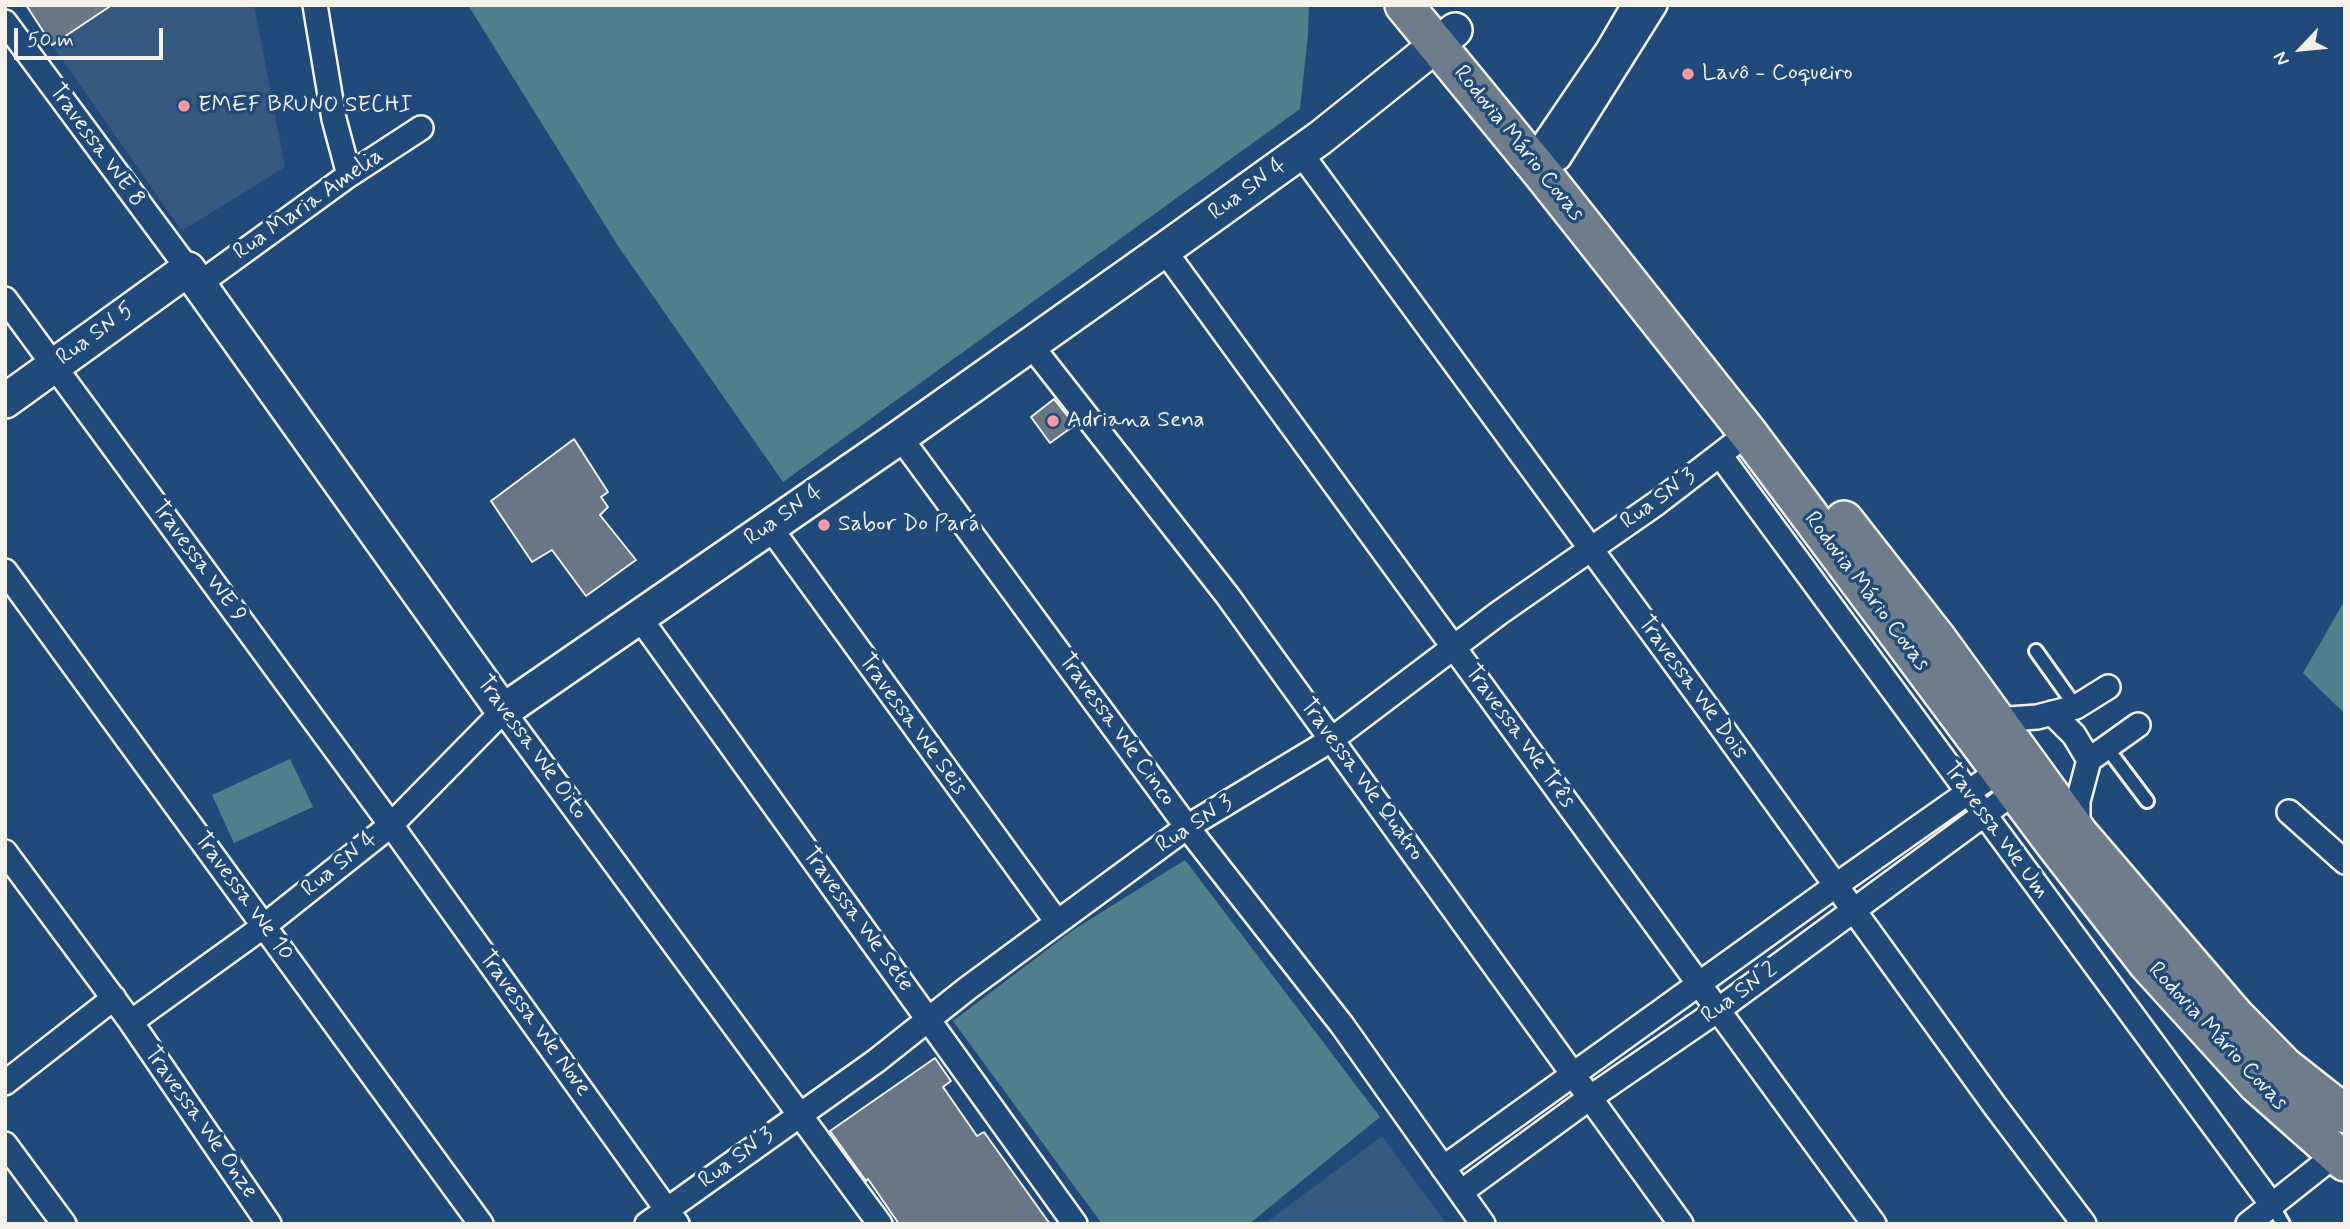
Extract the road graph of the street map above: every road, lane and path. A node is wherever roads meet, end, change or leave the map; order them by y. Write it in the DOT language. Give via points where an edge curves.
graph roads {
  1 [pos="315,5"];
  2 [pos="1404,5"];
  3 [pos="1634,5"];
  4 [pos="1655,5"];
  5 [pos="5,22"];
  6 [pos="1441,26"];
  7 [pos="421,128"];
  8 [pos="1552,150"];
  9 [pos="1300,152"];
  10 [pos="349,175"];
  11 [pos="1164,250"];
  12 [pos="193,276"];
  13 [pos="5,299"];
  14 [pos="1030,344"];
  15 [pos="53,366"];
  16 [pos="5,401"];
  17 [pos="900,437"];
  18 [pos="1734,444"];
  19 [pos="769,526"];
  20 [pos="1590,549"];
  21 [pos="5,571"];
  22 [pos="639,617"];
  23 [pos="1453,647"];
  24 [pos="2036,651"];
  25 [pos="2108,687"];
  26 [pos="2076,707"];
  27 [pos="503,711"];
  28 [pos="2052,713"];
  29 [pos="1994,720"];
  30 [pos="2138,725"];
  31 [pos="1331,740"];
  32 [pos="2098,754"];
  33 [pos="2008,781"];
  34 [pos="1968,794"];
  35 [pos="2147,801"];
  36 [pos="2288,812"];
  37 [pos="1984,815"];
  38 [pos="391,825"];
  39 [pos="1186,827"];
  40 [pos="2078,834"];
  41 [pos="5,852"];
  42 [pos="2345,862"];
  43 [pos="1835,886"];
  44 [pos="1854,910"];
  45 [pos="1057,922"];
  46 [pos="264,926"];
  47 [pos="1700,985"];
  48 [pos="114,998"];
  49 [pos="1718,1010"];
  50 [pos="928,1019"];
  51 [pos="131,1022"];
  52 [pos="1572,1074"];
  53 [pos="2270,1075"];
  54 [pos="5,1083"];
  55 [pos="1591,1097"];
  56 [pos="801,1113"];
  57 [pos="2345,1114"];
  58 [pos="5,1144"];
  59 [pos="2340,1158"];
  60 [pos="1443,1168"];
  61 [pos="1461,1192"];
  62 [pos="2277,1214"];
  63 [pos="672,1217"];
  64 [pos="64,1224"];
  65 [pos="269,1224"];
  66 [pos="481,1224"];
  67 [pos="647,1224"];
  68 [pos="880,1224"];
  69 [pos="1075,1224"];
  70 [pos="1483,1224"];
  71 [pos="1681,1224"];
  72 [pos="1874,1224"];
  73 [pos="2084,1224"];
  74 [pos="2248,1224"];
  1 -- 10 [label="street" via="334,119"];
  2 -- 6 [label="main road, Rodovia Mário Covas"];
  3 -- 8 [label="street"];
  4 -- 8 [label="street"];
  5 -- 12 [label="street, Travessa WE 8"];
  6 -- 8 [label="main road, Rodovia Mário Covas"];
  6 -- 9 [label="main road, Rua SN 4"];
  6 -- 18 [label="main road, Rodovia Mário Covas"];
  7 -- 10 [label="street, Rua Maria Amelia"];
  8 -- 29 [label="main road, Rodovia Mário Covas" via="1938,640"];
  9 -- 11 [label="main road, Rua SN 4"];
  9 -- 20 [label="street, Travessa We Dois"];
  10 -- 12 [label="street, Rua Maria Amelia"];
  11 -- 14 [label="main road, Rua SN 4"];
  11 -- 23 [label="street, Travessa We Três"];
  12 -- 15 [label="main road, Rua SN 5"];
  12 -- 27 [label="main road, Travessa We Oito"];
  13 -- 15 [label="street, Travessa WE 9"];
  14 -- 17 [label="main road, Rua SN 4"];
  14 -- 31 [label="street, Travessa We Quatro" via="1227,595"];
  15 -- 16 [label="main road, Rua SN 5"];
  15 -- 38 [label="street, Travessa WE 9"];
  17 -- 19 [label="main road, Rua SN 4"];
  17 -- 39 [label="street, Travessa We Cinco"];
  18 -- 20 [label="street, Rua SN 3"];
  18 -- 33 [label="main road, Rodovia Mário Covas"];
  18 -- 34 [label="street, Travessa We Um"];
  19 -- 22 [label="main road, Rua SN 4"];
  19 -- 45 [label="street, Travessa We Seis"];
  20 -- 23 [label="street, Rua SN 3"];
  20 -- 43 [label="street, Travessa We Dois"];
  21 -- 46 [label="street, Travessa We 10"];
  22 -- 27 [label="main road, Rua SN 4"];
  22 -- 50 [label="street, Travessa We Sete"];
  23 -- 31 [label="street, Rua SN 3"];
  23 -- 47 [label="street, Travessa We Três"];
  24 -- 26 [label="lane"];
  25 -- 26 [label="street"];
  26 -- 28 [label="street"];
  27 -- 38 [label="street, Rua SN 4"];
  27 -- 56 [label="street, Travessa We Oito"];
  28 -- 29 [label="street"];
  28 -- 32 [label="street"];
  29 -- 40 [label="main road, Rodovia Mário Covas"];
  30 -- 32 [label="street"];
  31 -- 39 [label="street, Rua SN 3"];
  31 -- 52 [label="street, Travessa We Quatro"];
  32 -- 35 [label="lane"];
  32 -- 40 [label="street" via="2078,801"];
  33 -- 34 [label="street, Rua SN 2"];
  33 -- 37 [label="street, Rua SN 2"];
  33 -- 53 [label="main road, Rodovia Mário Covas" via="2148,964"];
  34 -- 37 [label="street, Travessa We Um"];
  34 -- 43 [label="street, Rua SN 2"];
  36 -- 42 [label="street"];
  37 -- 44 [label="street, Rua SN 2"];
  37 -- 62 [label="street, Travessa We Um"];
  38 -- 46 [label="street, Rua SN 4"];
  38 -- 63 [label="street, Travessa We Nove"];
  39 -- 45 [label="street, Rua SN 3"];
  39 -- 60 [label="street, Travessa We Cinco" via="1342,1025"];
  40 -- 53 [label="main road, Rodovia Mário Covas" via="2235,1016"];
  41 -- 48 [label="street, Travessa We Onze"];
  43 -- 44 [label="street, Travessa We Dois"];
  43 -- 47 [label="street, Rua SN 2"];
  44 -- 49 [label="street, Rua SN 2"];
  44 -- 73 [label="street, Travessa We Dois"];
  45 -- 50 [label="street, Rua SN 3"];
  46 -- 51 [label="street, Rua SN 4"];
  46 -- 66 [label="street, Travessa We 10"];
  47 -- 49 [label="street, Travessa We Três"];
  47 -- 52 [label="street, Rua SN 2"];
  48 -- 51 [label="street, Travessa We Onze"];
  48 -- 54 [label="street"];
  49 -- 55 [label="street, Rua SN 2"];
  49 -- 72 [label="street, Travessa We Três"];
  50 -- 56 [label="street, Rua SN 3"];
  50 -- 69 [label="street, Travessa We Sete"];
  51 -- 65 [label="street, Travessa We Onze"];
  52 -- 55 [label="street, Travessa We Quatro"];
  52 -- 60 [label="street, Rua SN 2"];
  53 -- 57 [label="main road, Rodovia Mário Covas"];
  53 -- 59 [label="main road, Rodovia Mário Covas"];
  55 -- 61 [label="street, Rua SN 2"];
  55 -- 71 [label="street, Travessa We Quatro"];
  56 -- 63 [label="street, Rua SN 3"];
  56 -- 68 [label="street, Travessa We Oito"];
  58 -- 64 [label="street"];
  59 -- 62 [label="street"];
  60 -- 61 [label="street, Travessa We Cinco"];
  61 -- 70 [label="street, Travessa We Cinco"];
  62 -- 74 [label="street"];
  63 -- 67 [label="street, Rua SN 3"];
}
